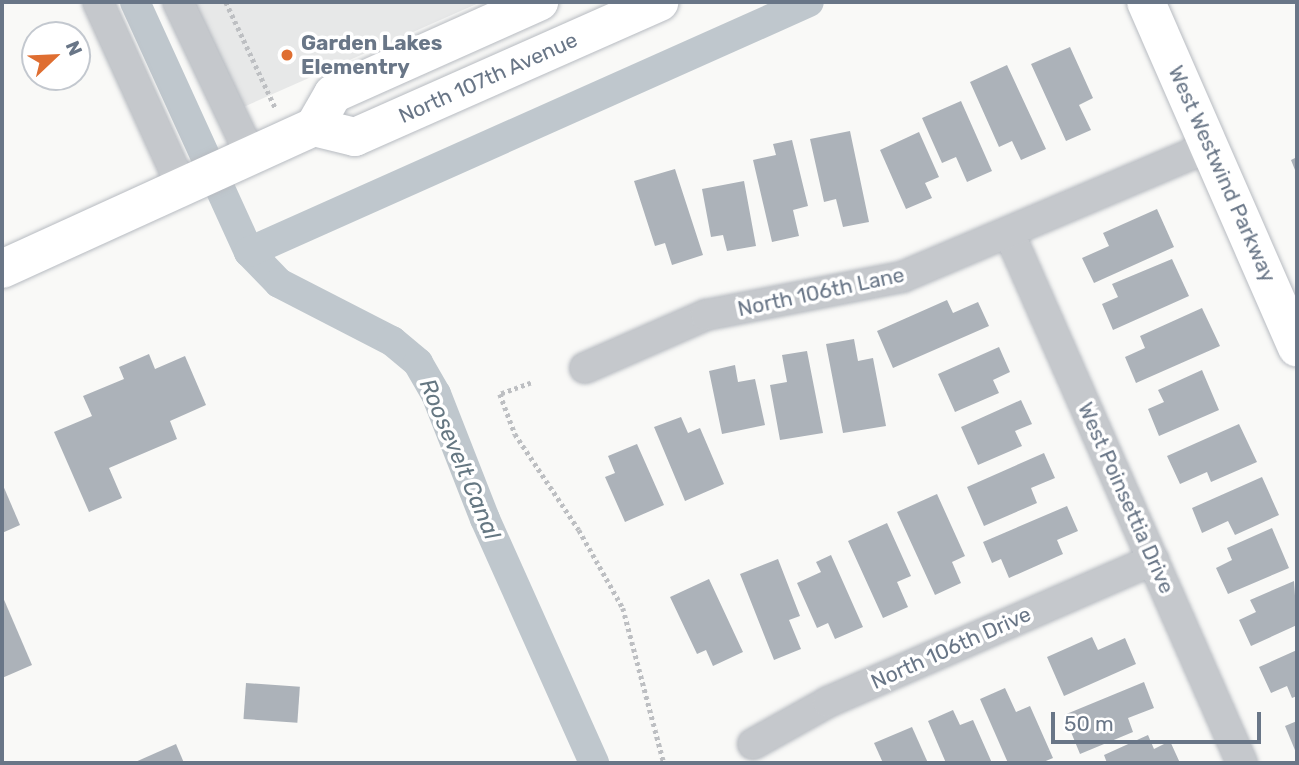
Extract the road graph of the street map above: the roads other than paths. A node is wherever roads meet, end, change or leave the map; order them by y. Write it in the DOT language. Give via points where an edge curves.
graph roads {
  1 [pos="98,2"];
  2 [pos="178,2"];
  3 [pos="539,2"];
  4 [pos="659,2"];
  5 [pos="1146,2"];
  6 [pos="301,133"];
  7 [pos="1211,146"];
  8 [pos="247,158"];
  9 [pos="182,187"];
  10 [pos="1009,233"];
  11 [pos="2,269"];
  12 [pos="1297,347"];
  13 [pos="585,368"];
  14 [pos="1153,561"];
  15 [pos="753,744"];
  16 [pos="1242,763"];
  1 -- 9 [label="street"];
  2 -- 8 [label="street"];
  3 -- 6 [label="main road" via="333,94"];
  4 -- 6 [label="main road, North 107th Avenue" via="355,136"];
  5 -- 7 [label="main road, West Westwind Parkway"];
  6 -- 8 [label="main road"];
  7 -- 10 [label="street, North 106th Lane"];
  7 -- 12 [label="main road, West Westwind Parkway"];
  8 -- 9 [label="main road"];
  9 -- 11 [label="main road"];
  10 -- 13 [label="street, North 106th Lane" via="902,278 706,315"];
  10 -- 14 [label="street, West Poinsettia Drive"];
  14 -- 15 [label="street, North 106th Drive" via="828,702"];
  14 -- 16 [label="street, West Poinsettia Drive"];
}
